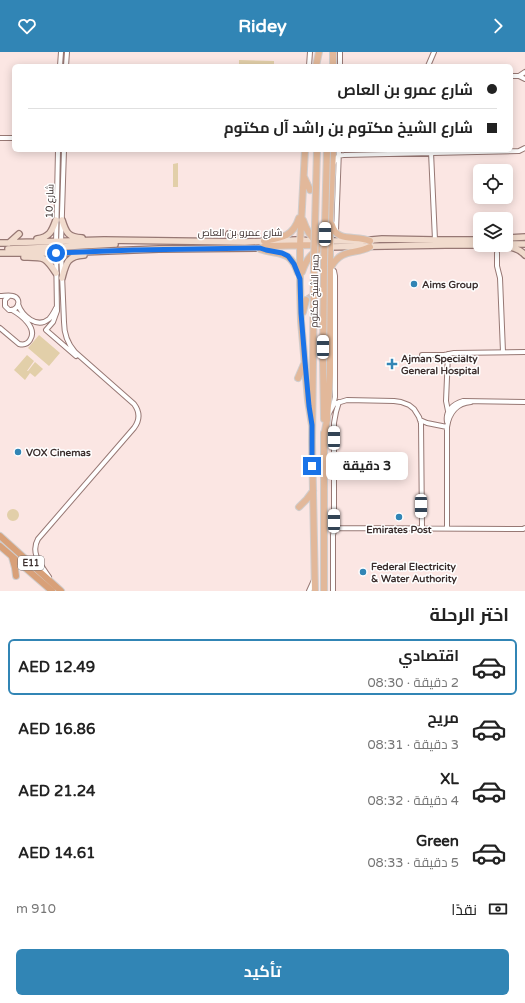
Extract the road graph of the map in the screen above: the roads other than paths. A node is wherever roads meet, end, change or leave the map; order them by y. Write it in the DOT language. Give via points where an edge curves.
graph roads {
  1 [pos="61,52"];
  2 [pos="67,52"];
  3 [pos="310,52"];
  4 [pos="319,52"];
  5 [pos="331,52"];
  6 [pos="340,52"];
  7 [pos="434,52"];
  8 [pos="60,64"];
  9 [pos="66,64"];
  10 [pos="309,64"];
  11 [pos="317,64"];
  12 [pos="330,64"];
  13 [pos="333,64"];
  14 [pos="340,64"];
  15 [pos="429,64"];
  16 [pos="525,72"];
  17 [pos="513,76"];
  18 [pos="520,76"];
  19 [pos="525,79"];
  20 [pos="0,138"];
  21 [pos="12,138"];
  22 [pos="525,148"];
  23 [pos="513,151"];
  24 [pos="520,151"];
  25 [pos="58,152"];
  26 [pos="64,152"];
  27 [pos="305,152"];
  28 [pos="317,152"];
  29 [pos="327,152"];
  30 [pos="333,152"];
  31 [pos="339,152"];
  32 [pos="340,152"];
  33 [pos="380,152"];
  34 [pos="431,152"];
  35 [pos="525,154"];
  36 [pos="344,155"];
  37 [pos="338,156"];
  38 [pos="332,168"];
  39 [pos="303,176"];
  40 [pos="332,180"];
  41 [pos="328,188"];
  42 [pos="310,190"];
  43 [pos="301,212"];
  44 [pos="330,219"];
  45 [pos="59,220"];
  46 [pos="327,231"];
  47 [pos="525,232"];
  48 [pos="308,233"];
  49 [pos="19,234"];
  50 [pos="229,234"];
  51 [pos="175,235"];
  52 [pos="338,235"];
  53 [pos="516,238"];
  54 [pos="525,238"];
  55 [pos="104,240"];
  56 [pos="435,240"];
  57 [pos="473,240"];
  58 [pos="121,241"];
  59 [pos="171,241"];
  60 [pos="245,242"];
  61 [pos="264,242"];
  62 [pos="0,243"];
  63 [pos="10,243"];
  64 [pos="23,243"];
  65 [pos="299,243"];
  66 [pos="370,244"];
  67 [pos="513,244"];
  68 [pos="525,244"];
  69 [pos="320,245"];
  70 [pos="473,245"];
  71 [pos="59,247"];
  72 [pos="260,248"];
  73 [pos="513,248"];
  74 [pos="104,251"];
  75 [pos="0,252"];
  76 [pos="7,253"];
  77 [pos="497,253"];
  78 [pos="525,255"];
  79 [pos="330,268"];
  80 [pos="56,273"];
  81 [pos="62,278"];
  82 [pos="300,279"];
  83 [pos="332,294"];
  84 [pos="0,296"];
  85 [pos="8,296"];
  86 [pos="306,300"];
  87 [pos="325,301"];
  88 [pos="0,302"];
  89 [pos="18,304"];
  90 [pos="5,306"];
  91 [pos="57,306"];
  92 [pos="12,310"];
  93 [pos="330,315"];
  94 [pos="302,321"];
  95 [pos="0,328"];
  96 [pos="330,330"];
  97 [pos="335,337"];
  98 [pos="503,352"];
  99 [pos="525,352"];
  100 [pos="448,354"];
  101 [pos="422,355"];
  102 [pos="85,361"];
  103 [pos="305,362"];
  104 [pos="298,378"];
  105 [pos="447,396"];
  106 [pos="524,401"];
  107 [pos="339,402"];
  108 [pos="334,404"];
  109 [pos="453,408"];
  110 [pos="448,411"];
  111 [pos="328,415"];
  112 [pos="420,420"];
  113 [pos="312,425"];
  114 [pos="447,426"];
  115 [pos="324,436"];
  116 [pos="313,491"];
  117 [pos="299,506"];
  118 [pos="421,519"];
  119 [pos="338,528"];
  120 [pos="422,528"];
  121 [pos="447,528"];
  122 [pos="411,529"];
  123 [pos="524,529"];
  124 [pos="0,536"];
  125 [pos="0,546"];
  126 [pos="11,556"];
  127 [pos="16,576"];
  128 [pos="315,578"];
  129 [pos="51,581"];
  130 [pos="52,591"];
  131 [pos="61,591"];
  132 [pos="309,591"];
  133 [pos="315,591"];
  134 [pos="324,591"];
  135 [pos="333,591"];
  1 -- 8 [label="street"];
  2 -- 9 [label="street"];
  3 -- 10 [label="street"];
  4 -- 11 [label="main road"];
  5 -- 12 [label="main road"];
  5 -- 13 [label="main road"];
  6 -- 14 [label="street"];
  7 -- 15 [label="street"];
  16 -- 18 [label="street"];
  17 -- 18 [label="street"];
  18 -- 19 [label="street"];
  20 -- 21 [label="street"];
  22 -- 24 [label="street"];
  23 -- 24 [label="street"];
  24 -- 35 [label="street"];
  25 -- 45 [label="street, شارع 10"];
  26 -- 45 [label="street, شارع 10"];
  27 -- 39 [label="main road"];
  28 -- 113 [label="main road, جسر الشيخ مكتوم, bridge"];
  29 -- 115 [label="main road, جسر الشيخ مكتوم, bridge"];
  30 -- 38 [label="main road"];
  31 -- 37 [label="street"];
  32 -- 36 [label="street"];
  33 -- 36 [label="street"];
  34 -- 56 [label="street"];
  36 -- 37 [label="street"];
  37 -- 38 [label="street"];
  37 -- 52 [label="street"];
  38 -- 40 [label="main road"];
  39 -- 42 [label="main road"];
  39 -- 43 [label="main road"];
  40 -- 41 [label="main road"];
  40 -- 44 [label="main road"];
  43 -- 48 [label="main road"];
  43 -- 61 [label="main road" via="292,232 282,238"];
  43 -- 65 [label="main road"];
  44 -- 46 [label="main road"];
  44 -- 52 [label="main road"];
  44 -- 69 [label="main road"];
  45 -- 55 [label="main road" via="69,235"];
  45 -- 64 [label="main road" via="46,237"];
  45 -- 71 [label="street, شارع 10"];
  46 -- 48 [label="main road" via="320,236"];
  46 -- 69 [label="main road"];
  47 -- 53 [label="main road"];
  48 -- 69 [label="main road"];
  49 -- 63 [label="main road"];
  50 -- 60 [label="main road"];
  51 -- 59 [label="main road"];
  52 -- 66 [label="main road" via="363,238"];
  53 -- 54 [label="main road"];
  55 -- 58 [label="main road, شارع عمرو بن العاص"];
  55 -- 71 [label="main road, شارع عمرو بن العاص"];
  56 -- 57 [label="main road"];
  56 -- 66 [label="main road" via="382,239"];
  58 -- 59 [label="main road, شارع عمرو بن العاص"];
  58 -- 71 [label="main road" via="114,244"];
  59 -- 60 [label="main road, شارع عمرو بن العاص"];
  60 -- 61 [label="main road, شارع عمرو بن العاص"];
  61 -- 65 [label="main road, شارع عمرو بن العاص"];
  62 -- 63 [label="main road, شارع عمرو بن العاص"];
  63 -- 64 [label="main road, شارع عمرو بن العاص"];
  64 -- 71 [label="main road, شارع عمرو بن العاص"];
  65 -- 69 [label="main road"];
  65 -- 72 [label="main road"];
  65 -- 82 [label="main road"];
  66 -- 69 [label="main road"];
  66 -- 70 [label="main road"];
  66 -- 79 [label="main road" via="363,250 342,255"];
  67 -- 68 [label="main road"];
  69 -- 79 [label="main road"];
  69 -- 79 [label="main road"];
  69 -- 82 [label="main road" via="306,261"];
  71 -- 74 [label="main road, شارع عمرو بن العاص"];
  71 -- 75 [label="main road" via="6,249"];
  71 -- 76 [label="main road, شارع عمرو بن العاص"];
  71 -- 80 [label="street"];
  71 -- 81 [label="street"];
  72 -- 74 [label="main road, شارع عمرو بن العاص"];
  72 -- 82 [label="main road" via="288,256"];
  73 -- 78 [label="main road"];
  74 -- 81 [label="main road" via="71,258 67,262"];
  75 -- 76 [label="main road, شارع عمرو بن العاص"];
  76 -- 80 [label="main road" via="13,256 42,257 48,260"];
  77 -- 98 [label="street"];
  79 -- 83 [label="main road"];
  80 -- 91 [label="street"];
  81 -- 102 [label="street" via="65,333 71,348"];
  82 -- 94 [label="main road"];
  83 -- 93 [label="main road"];
  83 -- 97 [label="street"];
  84 -- 85 [label="street"];
  85 -- 89 [label="street" via="16,297"];
  85 -- 90 [label="street"];
  86 -- 94 [label="main road"];
  87 -- 93 [label="main road"];
  88 -- 90 [label="street"];
  89 -- 91 [label="street" via="22,313 39,323 50,319"];
  89 -- 92 [label="street"];
  90 -- 92 [label="street"];
  91 -- 102 [label="street" via="55,318 46,330 79,359"];
  92 -- 95 [label="street" via="30,325 31,339 26,344 18,344"];
  93 -- 96 [label="main road"];
  94 -- 103 [label="main road"];
  96 -- 97 [label="main road"];
  96 -- 111 [label="main road"];
  97 -- 108 [label="street"];
  98 -- 99 [label="street"];
  98 -- 100 [label="street"];
  100 -- 101 [label="street"];
  100 -- 105 [label="street"];
  102 -- 129 [label="street" via="134,404 139,416 134,428 38,539 36,555"];
  103 -- 104 [label="main road"];
  103 -- 113 [label="main road"];
  105 -- 109 [label="street"];
  105 -- 110 [label="street"];
  106 -- 109 [label="street" via="463,401"];
  107 -- 108 [label="street"];
  107 -- 112 [label="street" via="400,402 414,409"];
  107 -- 119 [label="street" via="334,423 334,521"];
  108 -- 111 [label="street"];
  109 -- 110 [label="street"];
  109 -- 114 [label="street"];
  110 -- 114 [label="street"];
  111 -- 115 [label="main road"];
  112 -- 114 [label="street"];
  112 -- 118 [label="street"];
  113 -- 116 [label="main road"];
  114 -- 121 [label="street"];
  115 -- 134 [label="main road"];
  116 -- 117 [label="main road"];
  116 -- 128 [label="main road"];
  118 -- 120 [label="street"];
  118 -- 122 [label="street"];
  119 -- 122 [label="street"];
  119 -- 135 [label="street" via="333,535"];
  120 -- 121 [label="street"];
  120 -- 122 [label="street"];
  121 -- 123 [label="street"];
  124 -- 129 [label="highway, E11"];
  125 -- 126 [label="highway, E11"];
  126 -- 127 [label="highway"];
  126 -- 130 [label="highway, E11"];
  128 -- 132 [label="street"];
  128 -- 133 [label="main road"];
  129 -- 131 [label="highway, E11"];
}
